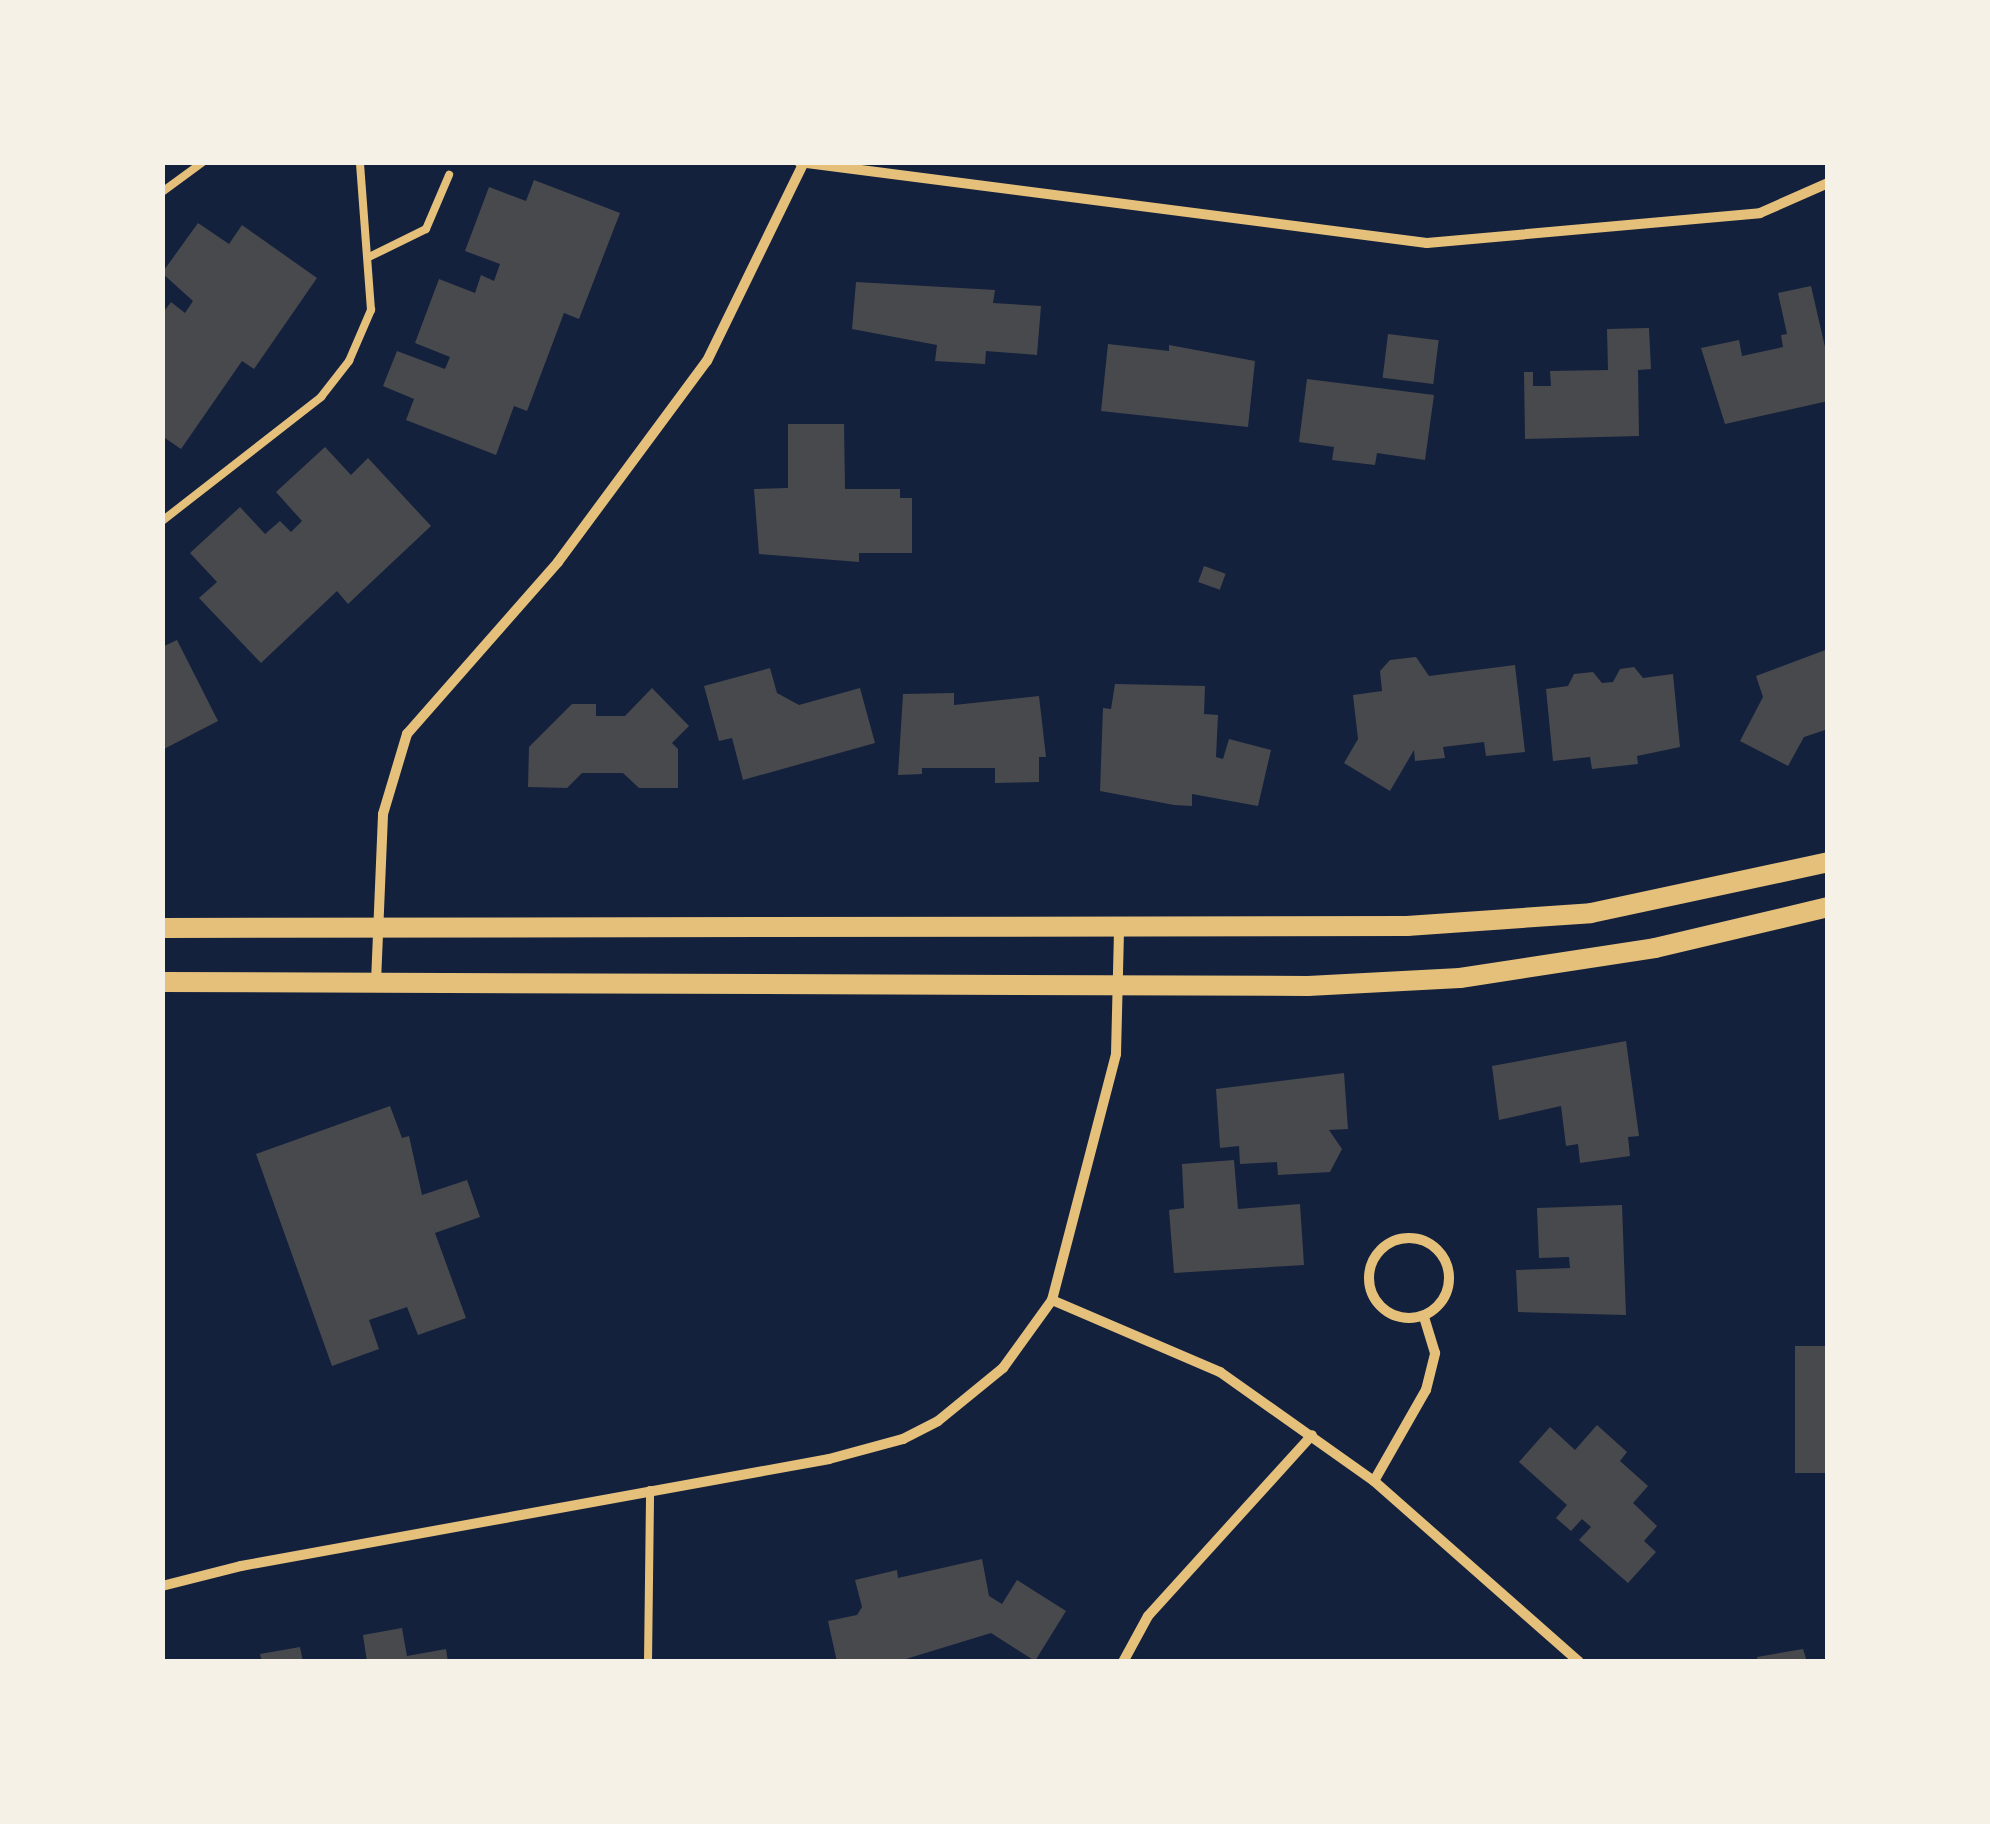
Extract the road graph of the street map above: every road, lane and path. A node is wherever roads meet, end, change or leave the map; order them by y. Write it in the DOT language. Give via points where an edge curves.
graph roads {
  1 [pos="202,162"];
  2 [pos="360,162"];
  3 [pos="802,163"];
  4 [pos="449,175"];
  5 [pos="1828,184"];
  6 [pos="162,192"];
  7 [pos="371,256"];
  8 [pos="162,521"];
  9 [pos="1828,862"];
  10 [pos="1828,907"];
  11 [pos="378,926"];
  12 [pos="1120,927"];
  13 [pos="162,928"];
  14 [pos="162,982"];
  15 [pos="376,982"];
  16 [pos="1118,986"];
  17 [pos="1052,1300"];
  18 [pos="1424,1317"];
  19 [pos="1312,1435"];
  20 [pos="1374,1481"];
  21 [pos="650,1490"];
  22 [pos="162,1586"];
  23 [pos="648,1662"];
  24 [pos="1123,1662"];
  25 [pos="1579,1662"];
  1 -- 6 [label="lane"];
  2 -- 7 [label="lane"];
  3 -- 5 [label="street" via="1426,243 1760,213"];
  3 -- 11 [label="street" via="707,362 558,562 408,734 383,814"];
  4 -- 7 [label="lane" via="426,229"];
  7 -- 8 [label="lane" via="371,310 349,361 321,397"];
  9 -- 12 [label="main road" via="1591,913 1407,926"];
  10 -- 16 [label="main road" via="1655,948 1460,978"];
  11 -- 12 [label="main road"];
  11 -- 13 [label="main road"];
  11 -- 15 [label="street"];
  12 -- 16 [label="street"];
  14 -- 15 [label="main road"];
  15 -- 16 [label="main road"];
  16 -- 17 [label="street" via="1116,1054"];
  17 -- 19 [label="street" via="1220,1372"];
  17 -- 21 [label="street" via="983,1387 902,1439"];
  18 -- 18 [label="street" via="1450,1285 1447,1264 1425,1242 1394,1240 1376,1252 1368,1272 1370,1294 1402,1320"];
  18 -- 20 [label="street" via="1435,1353 1426,1390"];
  19 -- 20 [label="street"];
  19 -- 24 [label="street" via="1148,1616"];
  20 -- 25 [label="street"];
  21 -- 22 [label="street"];
  21 -- 23 [label="lane"];
}
